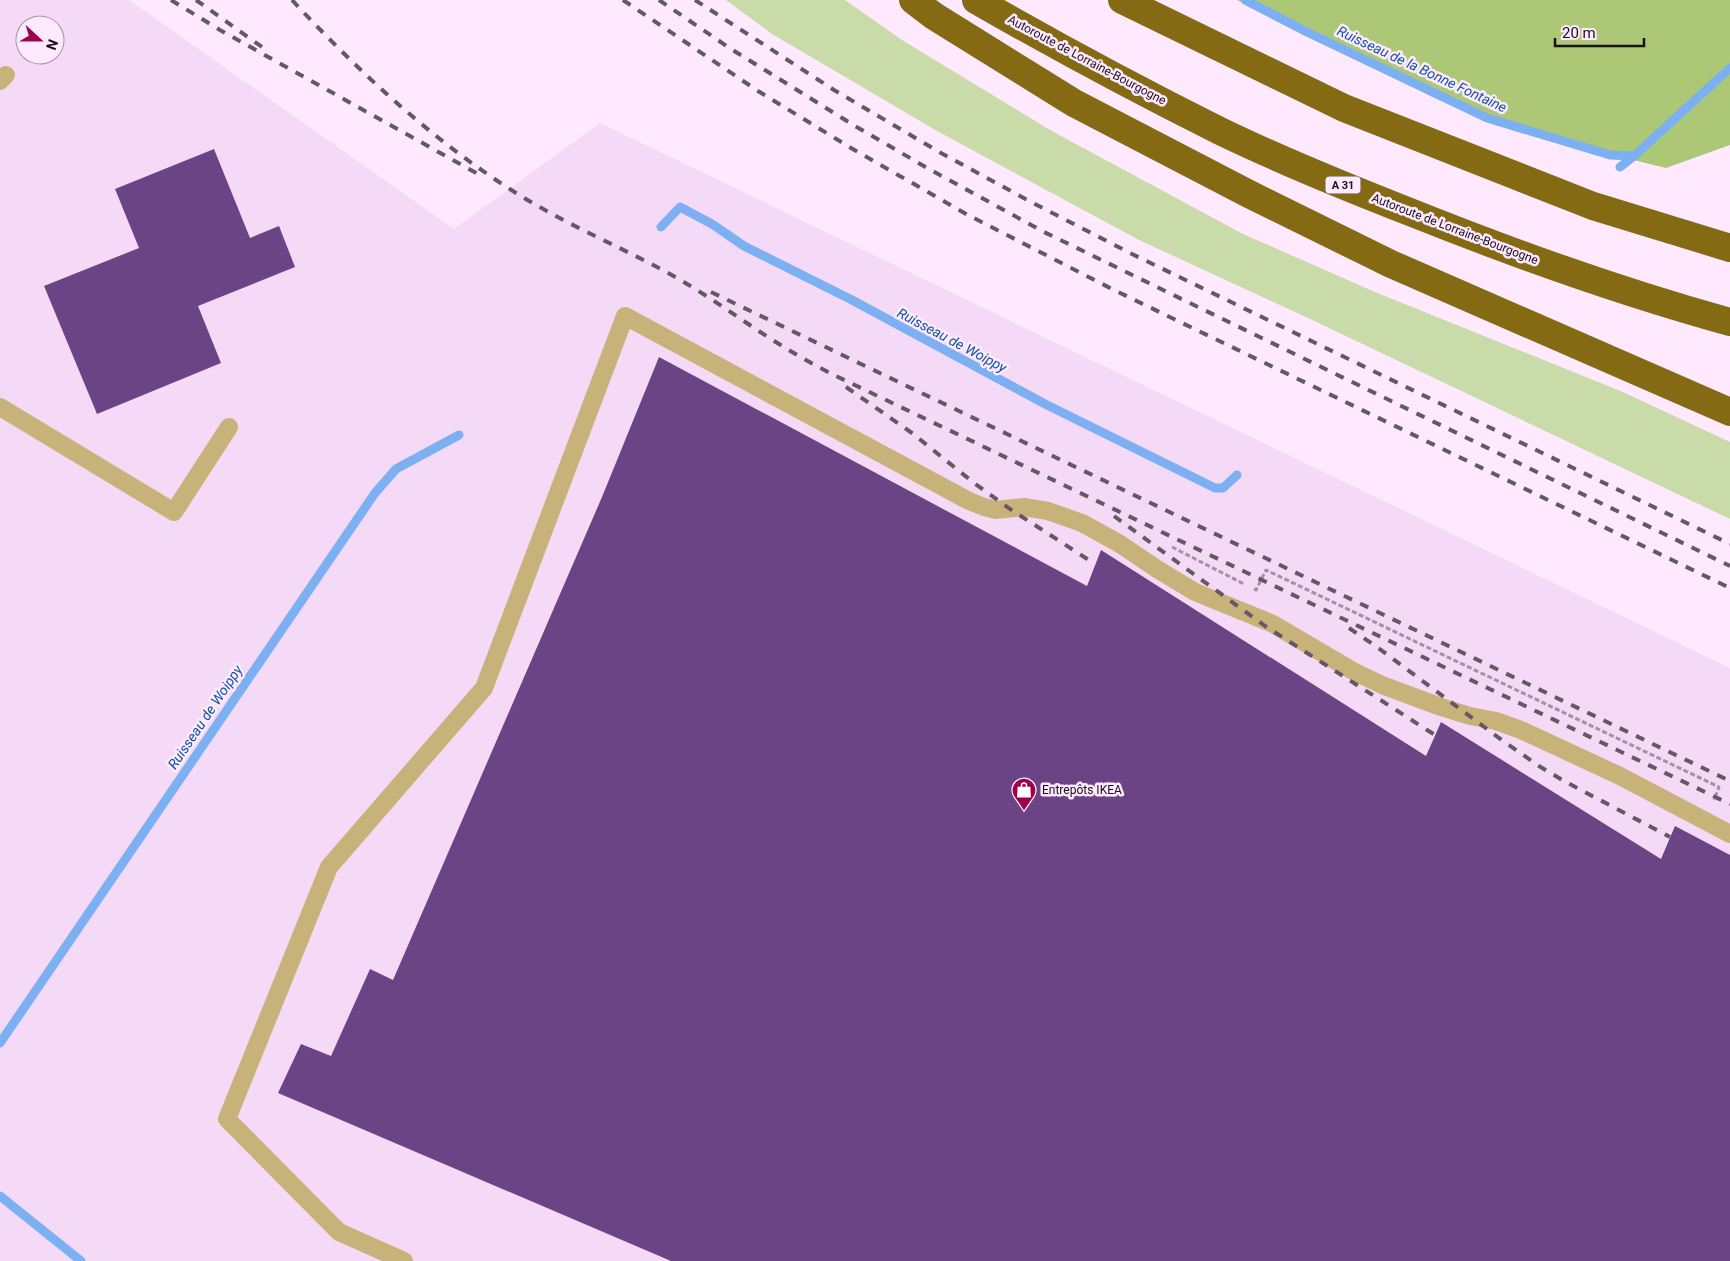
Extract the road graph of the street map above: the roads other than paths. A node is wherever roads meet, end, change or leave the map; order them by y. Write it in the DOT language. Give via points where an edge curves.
graph roads {
  1 [pos="912,0"];
  2 [pos="976,0"];
  3 [pos="1122,0"];
  4 [pos="1730,248"];
  5 [pos="1730,322"];
  6 [pos="0,407"];
  7 [pos="1730,412"];
  8 [pos="229,427"];
  9 [pos="1730,834"];
  10 [pos="404,1261"];
  1 -- 7 [label="highway" via="1074,103 1249,194 1391,264"];
  2 -- 5 [label="highway, Autoroute de Lorraine-Bourgogne / A 31" via="1213,127 1336,183 1503,249 1661,303"];
  3 -- 4 [label="highway" via="1344,108 1594,206"];
  6 -- 8 [label="lane" via="174,512"];
  9 -- 10 [label="lane" via="1620,776 1521,730 1441,707 1382,685 1274,624 1194,592 1082,523 1048,510 1024,507 996,510 969,501 625,316 484,688 329,867 227,1119 339,1232"];
}
